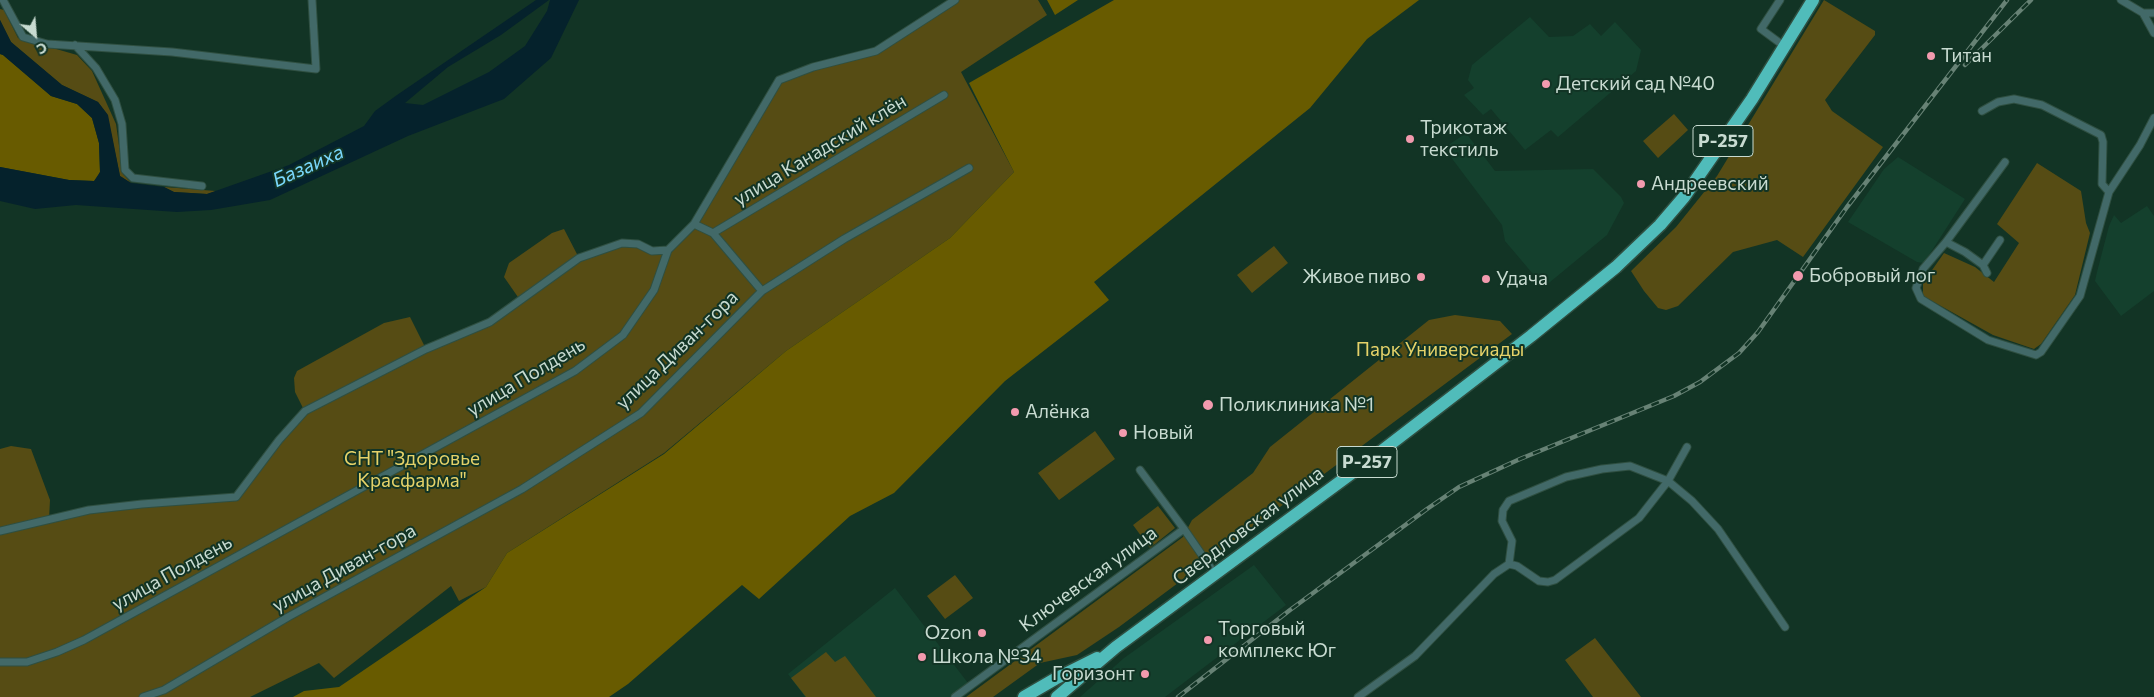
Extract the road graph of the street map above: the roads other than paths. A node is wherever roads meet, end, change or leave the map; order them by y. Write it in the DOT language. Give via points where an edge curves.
graph roads {
  1 [pos="3,0"];
  2 [pos="312,0"];
  3 [pos="955,0"];
  4 [pos="1780,0"];
  5 [pos="1813,0"];
  6 [pos="2122,0"];
  7 [pos="2142,13"];
  8 [pos="2154,13"];
  9 [pos="2154,33"];
  10 [pos="74,45"];
  11 [pos="1784,46"];
  12 [pos="944,95"];
  13 [pos="1982,110"];
  14 [pos="2154,118"];
  15 [pos="2005,162"];
  16 [pos="969,168"];
  17 [pos="202,186"];
  18 [pos="2109,192"];
  19 [pos="694,224"];
  20 [pos="713,233"];
  21 [pos="2000,240"];
  22 [pos="1946,242"];
  23 [pos="668,250"];
  24 [pos="1983,265"];
  25 [pos="1987,273"];
  26 [pos="762,291"];
  27 [pos="1687,447"];
  28 [pos="1140,470"];
  29 [pos="1668,481"];
  30 [pos="1184,530"];
  31 [pos="0,531"];
  32 [pos="1509,564"];
  33 [pos="1215,574"];
  34 [pos="1785,626"];
  35 [pos="1112,651"];
  36 [pos="0,662"];
  37 [pos="143,697"];
  38 [pos="956,697"];
  39 [pos="1024,697"];
  40 [pos="1057,697"];
  41 [pos="1358,697"];
  1 -- 10 [label="street" via="23,37 47,44"];
  2 -- 10 [label="street" via="316,69 172,52"];
  3 -- 19 [label="street, улица Полдень" via="876,52 813,67 779,80"];
  4 -- 11 [label="street" via="1761,29"];
  5 -- 11 [label="highway, Свердловская улица / Р-257"];
  6 -- 7 [label="street"];
  7 -- 8 [label="street"];
  7 -- 9 [label="street"];
  10 -- 17 [label="street" via="96,68 115,100 122,124 125,170 132,178"];
  11 -- 33 [label="highway, Свердловская улица / Р-257" via="1752,99 1684,197 1616,267 1379,453"];
  12 -- 20 [label="street, улица Канадский клён"];
  13 -- 18 [label="street" via="2014,99 2042,105 2101,135 2102,184"];
  14 -- 18 [label="street"];
  15 -- 22 [label="street"];
  16 -- 26 [label="street, улица Диван-гора" via="844,239"];
  18 -- 22 [label="street" via="2080,296 2036,355 1988,340 1921,299 1916,288 1923,269"];
  19 -- 20 [label="street"];
  19 -- 23 [label="street, улица Полдень"];
  20 -- 26 [label="street"];
  21 -- 24 [label="street"];
  22 -- 24 [label="street"];
  23 -- 31 [label="street" via="652,251 638,244 622,243 579,258 490,322 426,349 305,412 279,440 236,497 89,510"];
  23 -- 36 [label="street, улица Полдень" via="654,290 623,335 575,371 84,640 27,662"];
  24 -- 25 [label="street"];
  26 -- 37 [label="street, улица Диван-гора" via="640,413 522,489 288,617 164,690"];
  27 -- 29 [label="street"];
  28 -- 30 [label="street, Ключевская улица"];
  29 -- 32 [label="street" via="1639,518 1555,580 1539,581"];
  29 -- 32 [label="street" via="1630,466 1602,469 1566,477 1509,502 1503,510 1502,521 1512,541"];
  29 -- 34 [label="street" via="1718,529"];
  30 -- 33 [label="street"];
  30 -- 38 [label="street, Ключевская улица"];
  32 -- 41 [label="street" via="1494,574 1415,656"];
  33 -- 35 [label="highway, Свердловская улица / Р-257"];
  35 -- 39 [label="highway, Свердловская улица / Р-257"];
  35 -- 40 [label="highway, Свердловская улица / Р-257"];
}
